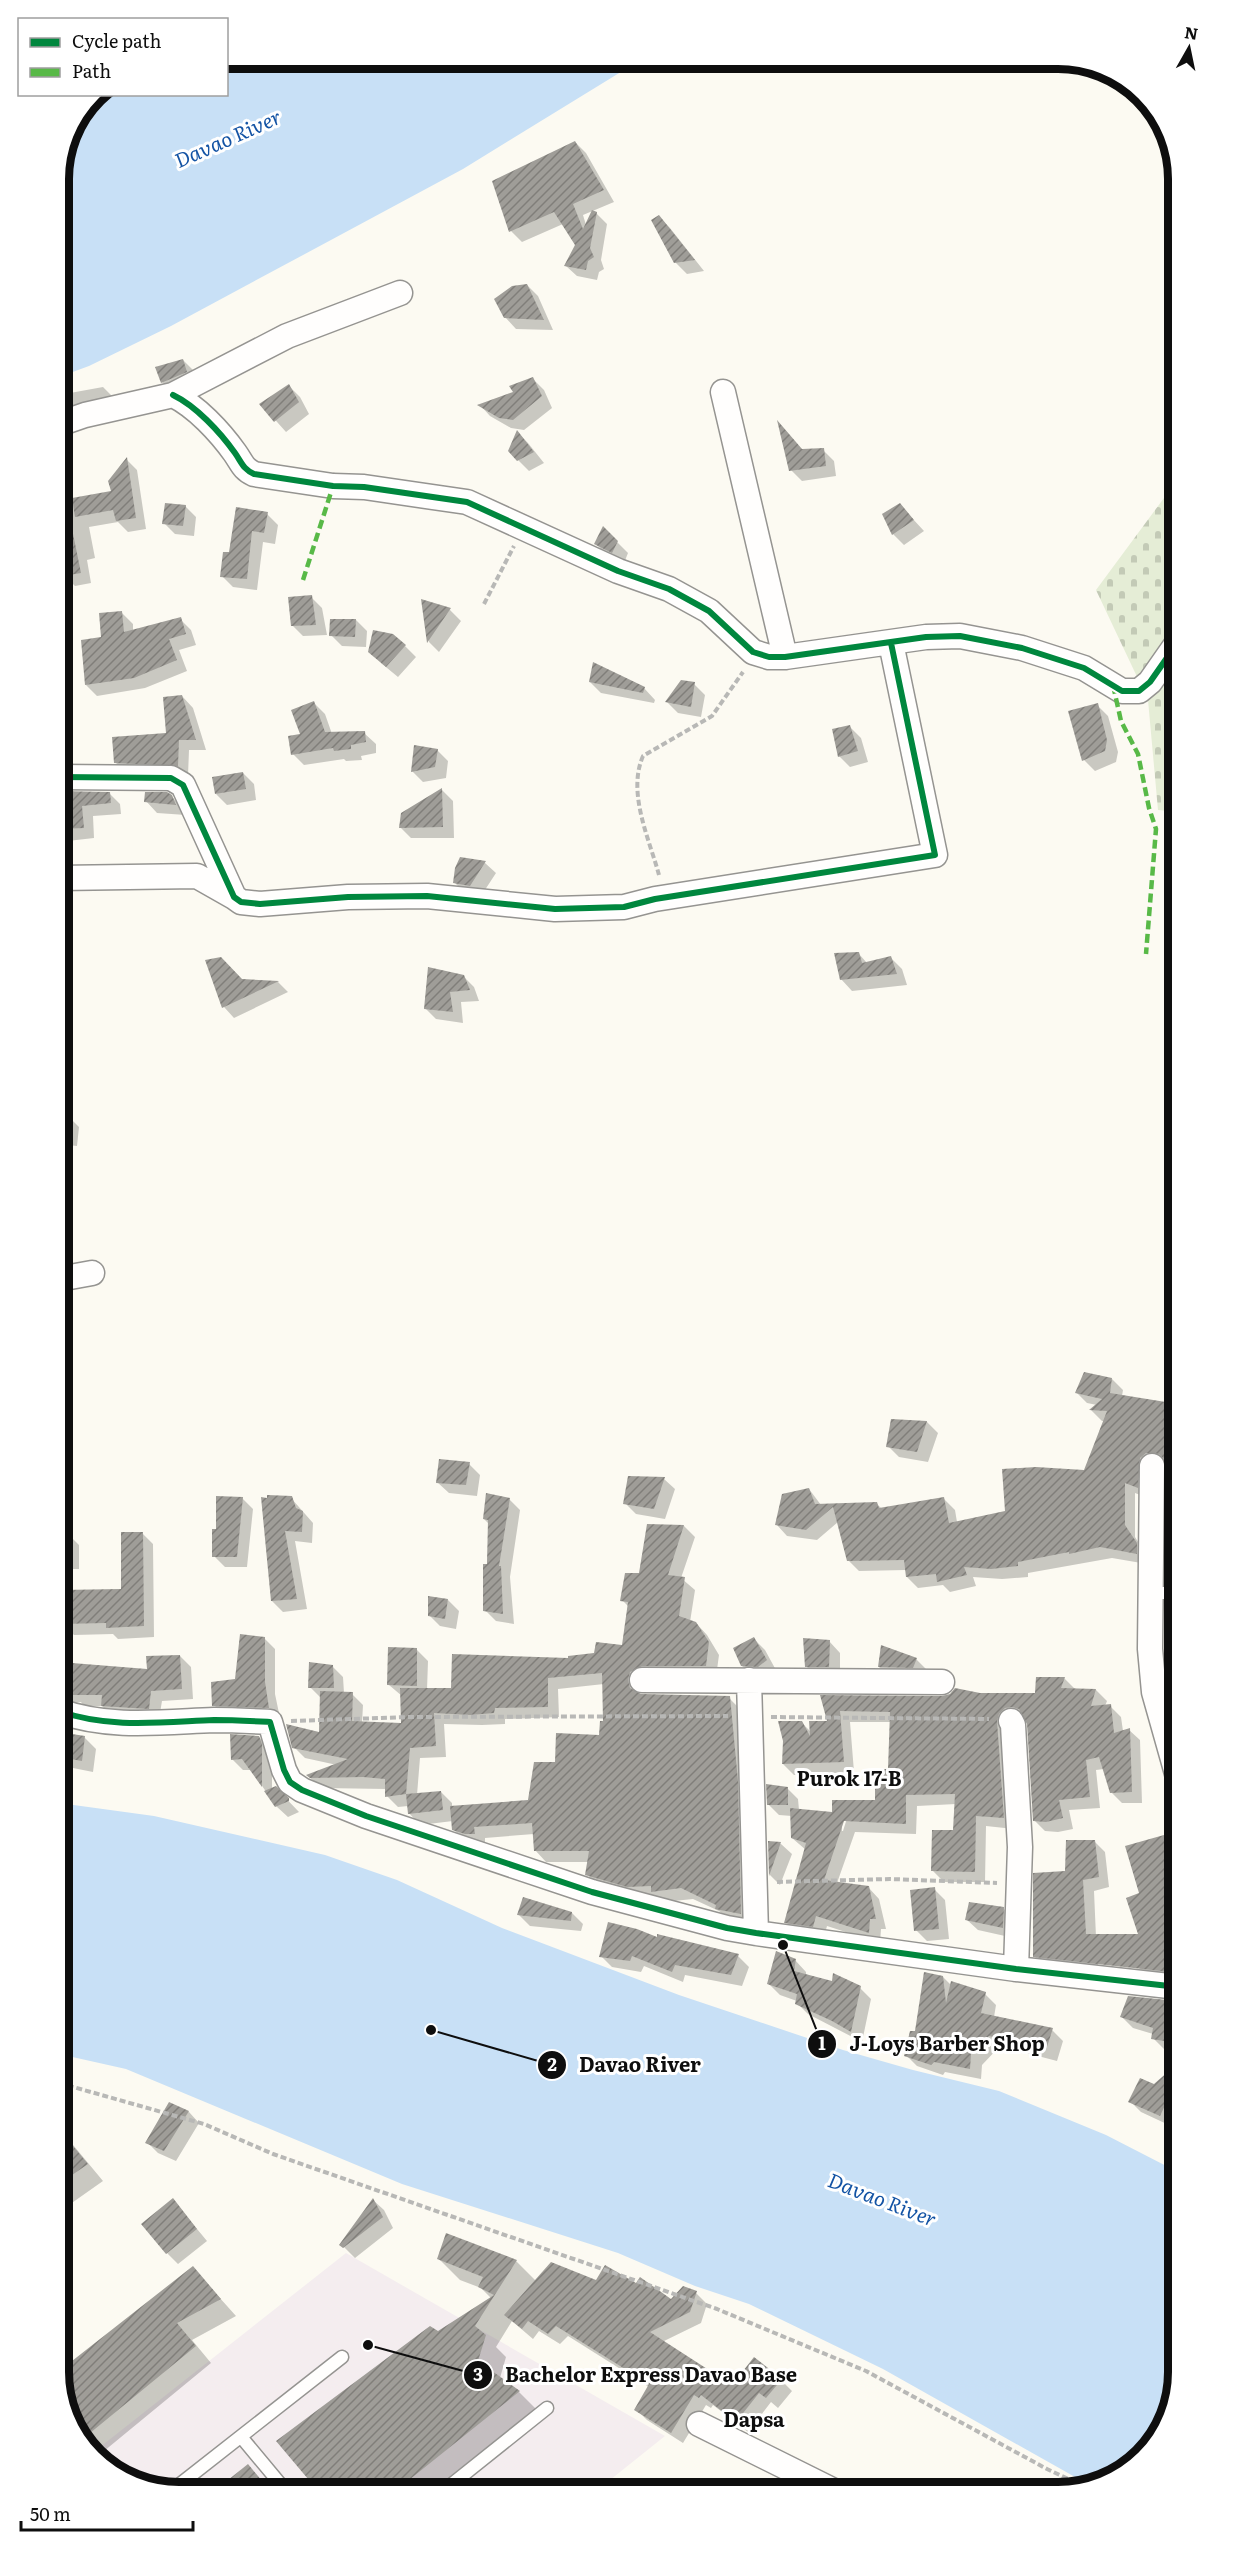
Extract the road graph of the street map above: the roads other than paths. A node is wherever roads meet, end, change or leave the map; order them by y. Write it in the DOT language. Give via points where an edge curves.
graph roads {
  1 [pos="400,293"];
  2 [pos="723,392"];
  3 [pos="173,395"];
  4 [pos="69,421"];
  5 [pos="891,643"];
  6 [pos="777,657"];
  7 [pos="1168,657"];
  8 [pos="69,777"];
  9 [pos="69,878"];
  10 [pos="234,897"];
  11 [pos="92,1273"];
  12 [pos="69,1277"];
  13 [pos="1152,1466"];
  14 [pos="1149,1593"];
  15 [pos="1168,1593"];
  16 [pos="642,1680"];
  17 [pos="749,1680"];
  18 [pos="942,1682"];
  19 [pos="69,1714"];
  20 [pos="1011,1721"];
  21 [pos="1168,1736"];
  22 [pos="756,1933"];
  23 [pos="1017,1969"];
  24 [pos="1168,1986"];
  25 [pos="342,2357"];
  26 [pos="547,2408"];
  27 [pos="699,2424"];
  28 [pos="242,2438"];
  29 [pos="183,2482"];
  30 [pos="279,2482"];
  31 [pos="454,2482"];
  32 [pos="816,2482"];
  1 -- 3 [label="street" via="287,336"];
  2 -- 6 [label="street"];
  3 -- 4 [label="street"];
  3 -- 6 [label="street" via="204,419 235,453 244,470 333,486 467,502 618,571 669,589 709,611 753,652"];
  5 -- 6 [label="street"];
  5 -- 7 [label="street" via="960,636 1022,648 1084,669 1122,690 1139,691"];
  5 -- 10 [label="street" via="935,855 624,907 555,909 427,896 260,904 241,902"];
  8 -- 10 [label="street" via="178,780"];
  9 -- 10 [label="street" via="197,876"];
  11 -- 12 [label="street"];
  13 -- 14 [label="street"];
  14 -- 15 [label="lane"];
  14 -- 21 [label="street" via="1154,1692"];
  16 -- 17 [label="street"];
  17 -- 18 [label="street"];
  17 -- 22 [label="street"];
  19 -- 22 [label="street" via="127,1724 270,1722 284,1770 290,1782 302,1790 366,1816 592,1892"];
  20 -- 23 [label="street" via="1020,1847"];
  22 -- 23 [label="street"];
  23 -- 24 [label="street"];
  25 -- 28 [label="lane"];
  26 -- 31 [label="lane"];
  27 -- 32 [label="street"];
  28 -- 29 [label="lane"];
  28 -- 30 [label="lane"];
}
